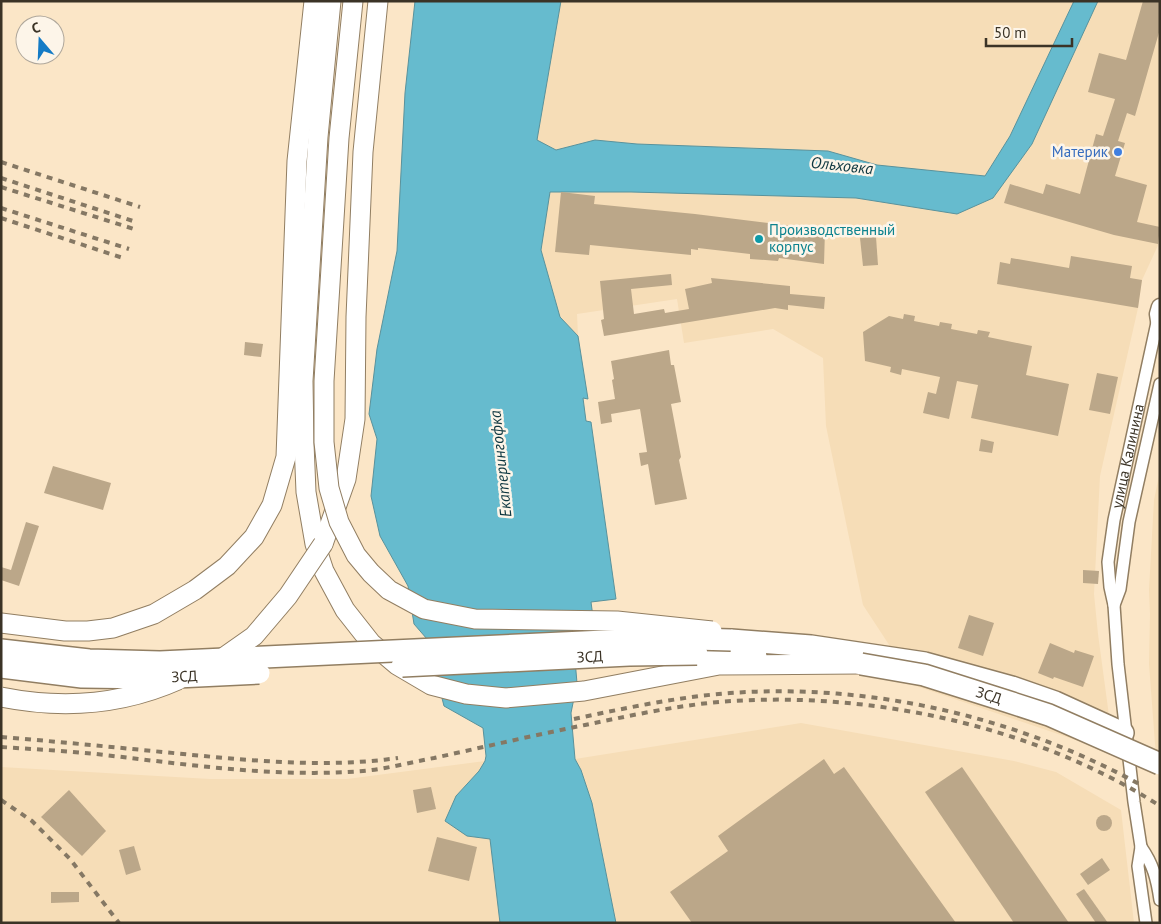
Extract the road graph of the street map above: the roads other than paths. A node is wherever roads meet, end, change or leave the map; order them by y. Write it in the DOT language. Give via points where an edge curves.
graph roads {
  1 [pos="314,1"];
  2 [pos="331,1"];
  3 [pos="353,1"];
  4 [pos="378,1"];
  5 [pos="1159,316"];
  6 [pos="1160,336"];
  7 [pos="1151,350"];
  8 [pos="1160,384"];
  9 [pos="1114,605"];
  10 [pos="1,623"];
  11 [pos="811,646"];
  12 [pos="1,650"];
  13 [pos="861,664"];
  14 [pos="1,667"];
  15 [pos="1,697"];
  16 [pos="1160,750"];
  17 [pos="1160,764"];
  18 [pos="1141,846"];
  19 [pos="1160,900"];
  20 [pos="1146,923"];
  1 -- 10 [label="main road" via="297,161 286,457 272,505 254,537 227,566 154,614 113,628 88,631"];
  2 -- 13 [label="main road, bridge" via="318,137 303,381 306,492 315,544 324,571 345,610 371,643 397,665 431,685 466,694 506,698 584,691 719,665"];
  3 -- 11 [label="main road, bridge" via="337,176 324,380 324,442 329,488 340,522 356,555 389,590 433,611 476,619 617,621 733,633"];
  4 -- 15 [label="main road, bridge" via="363,152 355,419 346,479 323,544 288,596 254,636 212,665 167,685 119,700 68,705"];
  5 -- 7 [label="street, улица Калинина"];
  6 -- 7 [label="street"];
  7 -- 9 [label="street, улица Калинина" via="1111,540 1108,562"];
  8 -- 9 [label="street, улица Калинина" via="1129,522 1120,589"];
  9 -- 18 [label="street, улица Калинина" via="1118,664"];
  11 -- 12 [label="highway, ЗСД, bridge" via="695,639 626,640 160,662 89,660"];
  11 -- 16 [label="highway, ЗСД" via="925,663 1012,687 1055,702"];
  13 -- 14 [label="highway, ЗСД, bridge" via="779,656 630,655 156,678 82,677"];
  13 -- 17 [label="highway, ЗСД, bridge" via="924,675 1049,715"];
  18 -- 19 [label="street, улица Калинина" via="1157,878"];
  18 -- 20 [label="street, улица Калинина" via="1138,866"];
}
